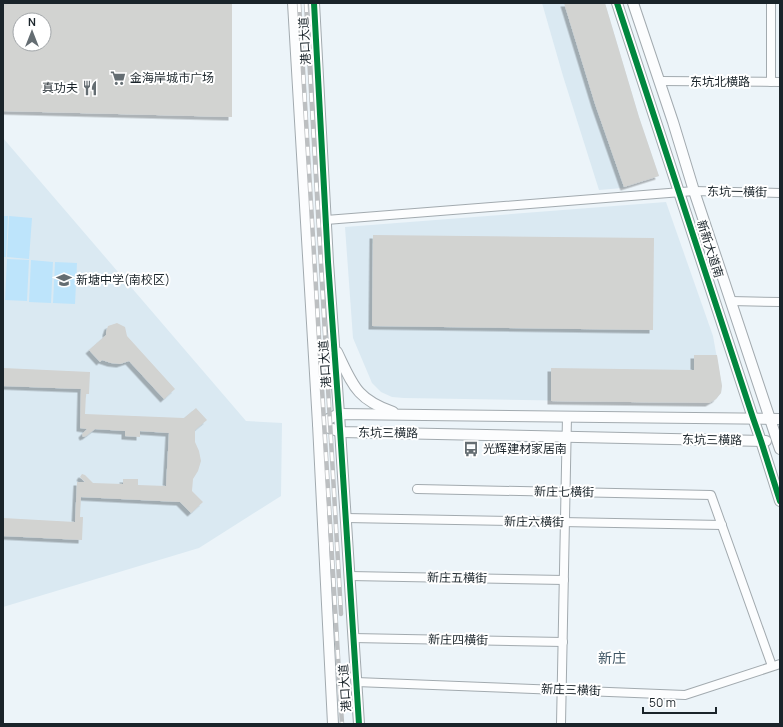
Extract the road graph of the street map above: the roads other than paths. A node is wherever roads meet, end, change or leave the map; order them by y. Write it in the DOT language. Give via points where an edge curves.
graph roads {
  1 [pos="293,3"];
  2 [pos="314,3"];
  3 [pos="617,3"];
  4 [pos="634,3"];
  5 [pos="771,3"];
  6 [pos="660,81"];
  7 [pos="771,82"];
  8 [pos="780,82"];
  9 [pos="694,191"];
  10 [pos="680,192"];
  11 [pos="780,193"];
  12 [pos="326,220"];
  13 [pos="731,301"];
  14 [pos="780,302"];
  15 [pos="334,345"];
  16 [pos="339,414"];
  17 [pos="400,414"];
  18 [pos="567,416"];
  19 [pos="753,418"];
  20 [pos="775,419"];
  21 [pos="318,424"];
  22 [pos="340,432"];
  23 [pos="567,437"];
  24 [pos="761,440"];
  25 [pos="779,443"];
  26 [pos="417,489"];
  27 [pos="566,492"];
  28 [pos="780,501"];
  29 [pos="346,518"];
  30 [pos="565,522"];
  31 [pos="722,525"];
  32 [pos="350,576"];
  33 [pos="564,580"];
  34 [pos="353,638"];
  35 [pos="563,642"];
  36 [pos="776,665"];
  37 [pos="356,682"];
  38 [pos="562,690"];
  39 [pos="333,724"];
  40 [pos="359,724"];
  41 [pos="562,724"];
  1 -- 21 [label="street, 港口大道"];
  2 -- 12 [label="street, 港口大道"];
  3 -- 10 [label="street, 新新大道南"];
  4 -- 6 [label="street, 新新大道南"];
  5 -- 7 [label="street"];
  6 -- 7 [label="street, 东坑北横路"];
  6 -- 9 [label="street, 新新大道南"];
  7 -- 8 [label="street, 东坑北横路"];
  9 -- 10 [label="street, 东坑一横街"];
  9 -- 11 [label="street, 东坑一横街"];
  9 -- 13 [label="street, 新新大道南"];
  10 -- 12 [label="street, 东坑一横街"];
  10 -- 19 [label="street, 新新大道南"];
  12 -- 15 [label="street, 港口大道"];
  13 -- 14 [label="street"];
  13 -- 20 [label="street, 新新大道南"];
  15 -- 16 [label="street, 港口大道"];
  15 -- 17 [label="street" via="350,380 365,399"];
  16 -- 17 [label="street, 东坑三横路"];
  16 -- 21 [label="street, 东坑三横路"];
  16 -- 22 [label="street, 港口大道"];
  17 -- 18 [label="street, 东坑三横路"];
  18 -- 19 [label="street, 东坑三横路"];
  18 -- 23 [label="street"];
  19 -- 20 [label="street, 东坑三横路"];
  19 -- 24 [label="street, 新新大道南"];
  20 -- 25 [label="street, 新新大道南"];
  21 -- 22 [label="street, 东坑三横路"];
  21 -- 39 [label="street, 港口大道"];
  22 -- 23 [label="street, 东坑三横路"];
  22 -- 29 [label="street, 港口大道"];
  23 -- 24 [label="street, 东坑三横路"];
  23 -- 27 [label="street"];
  24 -- 25 [label="street, 东坑三横路"];
  24 -- 28 [label="street, 新新大道南"];
  26 -- 27 [label="street, 新庄七横街"];
  27 -- 30 [label="street"];
  27 -- 31 [label="street, 新庄七横街" via="711,495"];
  29 -- 30 [label="street, 新庄六横街"];
  29 -- 32 [label="street, 港口大道"];
  30 -- 31 [label="street, 新庄六横街"];
  30 -- 33 [label="street"];
  31 -- 36 [label="street"];
  32 -- 33 [label="street, 新庄五横街"];
  32 -- 34 [label="street, 港口大道"];
  33 -- 35 [label="street"];
  34 -- 35 [label="street, 新庄四横街"];
  34 -- 37 [label="street, 港口大道"];
  35 -- 38 [label="street"];
  36 -- 38 [label="street, 新庄三横街" via="685,695"];
  37 -- 38 [label="street, 新庄三横街"];
  37 -- 40 [label="street, 港口大道"];
  38 -- 41 [label="street"];
}
